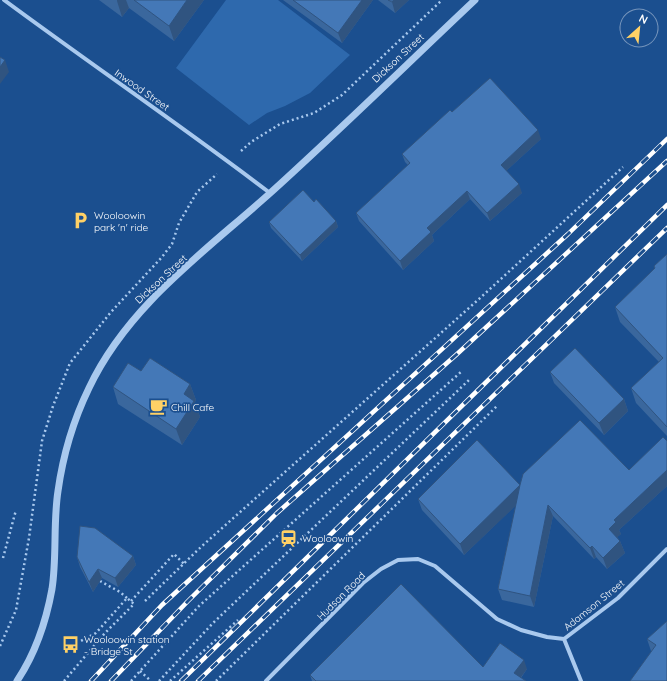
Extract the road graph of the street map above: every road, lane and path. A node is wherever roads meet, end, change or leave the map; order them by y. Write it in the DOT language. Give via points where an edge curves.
graph roads {
  1 [pos="4,0"];
  2 [pos="475,0"];
  3 [pos="624,167"];
  4 [pos="270,193"];
  5 [pos="462,371"];
  6 [pos="468,380"];
  7 [pos="497,406"];
  8 [pos="16,510"];
  9 [pos="667,549"];
  10 [pos="3,558"];
  11 [pos="184,564"];
  12 [pos="100,582"];
  13 [pos="127,598"];
  14 [pos="131,601"];
  15 [pos="145,601"];
  16 [pos="238,620"];
  17 [pos="564,639"];
  18 [pos="79,642"];
  19 [pos="140,671"];
  20 [pos="146,677"];
  21 [pos="17,681"];
  22 [pos="64,681"];
  23 [pos="131,681"];
  24 [pos="142,681"];
  25 [pos="151,681"];
  26 [pos="159,681"];
  27 [pos="170,681"];
  28 [pos="216,681"];
  29 [pos="266,681"];
  30 [pos="581,681"];
  1 -- 4 [label="street, Inwood Street"];
  2 -- 4 [label="street, Dickson Street"];
  3 -- 11 [label="path"];
  4 -- 21 [label="street, Dickson Street" via="161,290 136,316 108,354 89,387 64,455 57,493 52,588 36,645"];
  5 -- 19 [label="path" via="199,606"];
  6 -- 26 [label="path" via="214,623"];
  7 -- 28 [label="path"];
  8 -- 10 [label="path"];
  9 -- 17 [label="street, Adamson Street" via="618,598"];
  11 -- 14 [label="path" via="174,554"];
  11 -- 15 [label="path"];
  12 -- 13 [label="path"];
  13 -- 14 [label="path"];
  13 -- 18 [label="path" via="96,633"];
  14 -- 22 [label="path" via="134,604"];
  16 -- 27 [label="path"];
  17 -- 29 [label="street, Hudson Road" via="521,630 497,618 435,566 418,559 398,560 363,583"];
  17 -- 30 [label="street"];
  19 -- 20 [label="path"];
  19 -- 23 [label="path"];
  20 -- 24 [label="path"];
  20 -- 25 [label="path"];
}
